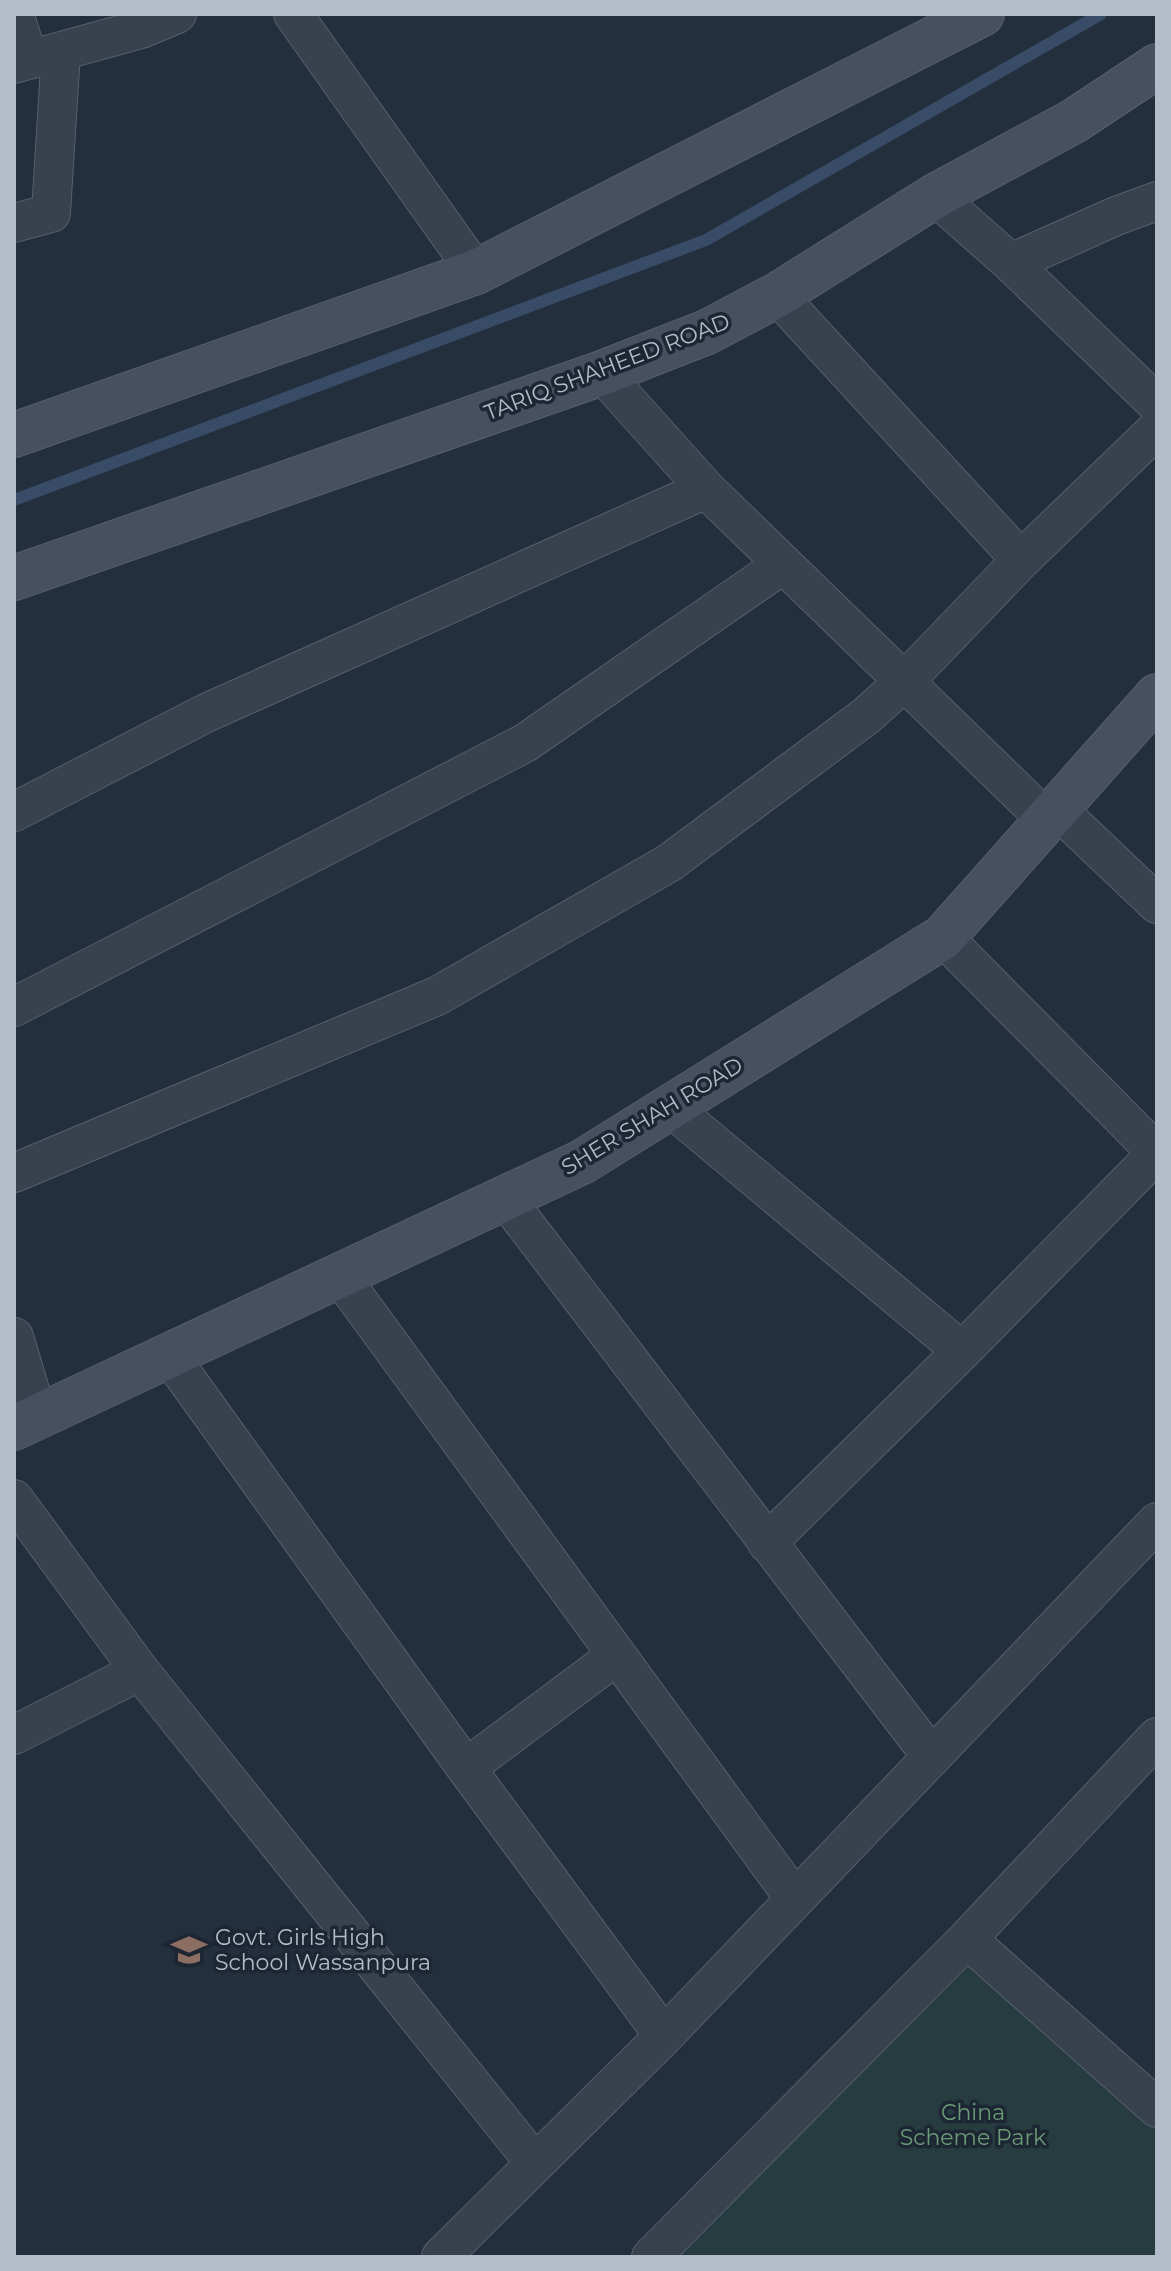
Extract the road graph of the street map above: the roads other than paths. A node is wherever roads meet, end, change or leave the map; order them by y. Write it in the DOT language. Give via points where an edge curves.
graph roads {
  1 [pos="14,14"];
  2 [pos="177,14"];
  3 [pos="293,14"];
  4 [pos="982,14"];
  5 [pos="35,58"];
  6 [pos="1157,66"];
  7 [pos="935,196"];
  8 [pos="1157,201"];
  9 [pos="14,223"];
  10 [pos="1011,263"];
  11 [pos="476,272"];
  12 [pos="777,295"];
  13 [pos="602,373"];
  14 [pos="1157,404"];
  15 [pos="1157,429"];
  16 [pos="14,435"];
  17 [pos="706,489"];
  18 [pos="1021,560"];
  19 [pos="782,565"];
  20 [pos="14,578"];
  21 [pos="904,682"];
  22 [pos="1157,696"];
  23 [pos="14,812"];
  24 [pos="1052,814"];
  25 [pos="1157,904"];
  26 [pos="943,937"];
  27 [pos="14,1007"];
  28 [pos="670,1107"];
  29 [pos="1157,1153"];
  30 [pos="14,1173"];
  31 [pos="505,1198"];
  32 [pos="340,1276"];
  33 [pos="14,1337"];
  34 [pos="962,1351"];
  35 [pos="169,1355"];
  36 [pos="26,1422"];
  37 [pos="14,1499"];
  38 [pos="1154,1531"];
  39 [pos="767,1543"];
  40 [pos="616,1656"];
  41 [pos="140,1671"];
  42 [pos="14,1735"];
  43 [pos="1157,1737"];
  44 [pos="932,1757"];
  45 [pos="466,1768"];
  46 [pos="795,1899"];
  47 [pos="967,1939"];
  48 [pos="664,2036"];
  49 [pos="1157,2108"];
  50 [pos="535,2163"];
  51 [pos="441,2257"];
  52 [pos="651,2257"];
  1 -- 5 [label="street"];
  2 -- 5 [label="street"];
  3 -- 11 [label="street"];
  4 -- 11 [label="main road"];
  5 -- 9 [label="street" via="51,213"];
  6 -- 7 [label="main road, TARIQ SHAHEED ROAD" via="1074,121"];
  7 -- 10 [label="street"];
  7 -- 12 [label="main road, TARIQ SHAHEED ROAD"];
  8 -- 10 [label="street"];
  10 -- 14 [label="street"];
  11 -- 16 [label="main road"];
  12 -- 13 [label="main road, TARIQ SHAHEED ROAD" via="707,332"];
  12 -- 18 [label="street"];
  13 -- 17 [label="street"];
  13 -- 20 [label="main road, TARIQ SHAHEED ROAD"];
  15 -- 18 [label="street"];
  17 -- 19 [label="street"];
  17 -- 23 [label="street" via="206,713"];
  18 -- 21 [label="street"];
  19 -- 21 [label="street"];
  19 -- 27 [label="street" via="525,743"];
  21 -- 24 [label="street"];
  21 -- 30 [label="street" via="669,863 437,996"];
  22 -- 24 [label="main road, SHER SHAH ROAD"];
  24 -- 25 [label="street"];
  24 -- 26 [label="main road, SHER SHAH ROAD"];
  26 -- 28 [label="main road, SHER SHAH ROAD"];
  26 -- 29 [label="street"];
  28 -- 31 [label="main road, SHER SHAH ROAD" via="582,1162"];
  28 -- 34 [label="street"];
  29 -- 34 [label="street"];
  31 -- 32 [label="main road, SHER SHAH ROAD"];
  31 -- 39 [label="street"];
  32 -- 35 [label="main road, SHER SHAH ROAD"];
  32 -- 40 [label="street"];
  33 -- 36 [label="street"];
  34 -- 39 [label="street"];
  35 -- 36 [label="main road, SHER SHAH ROAD"];
  35 -- 45 [label="street"];
  37 -- 41 [label="street"];
  38 -- 44 [label="street"];
  39 -- 44 [label="street"];
  40 -- 45 [label="street"];
  40 -- 46 [label="street"];
  41 -- 42 [label="street"];
  41 -- 50 [label="street"];
  43 -- 47 [label="street"];
  44 -- 46 [label="street"];
  45 -- 48 [label="street"];
  46 -- 48 [label="street"];
  47 -- 49 [label="street"];
  47 -- 52 [label="street"];
  48 -- 50 [label="street"];
  50 -- 51 [label="street"];
}
